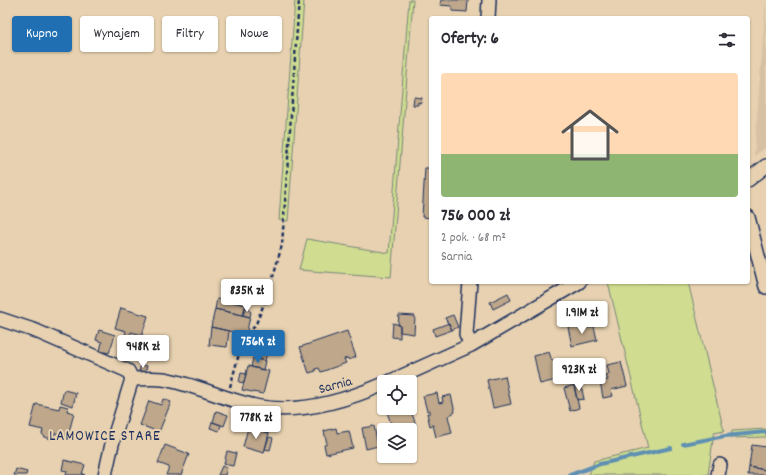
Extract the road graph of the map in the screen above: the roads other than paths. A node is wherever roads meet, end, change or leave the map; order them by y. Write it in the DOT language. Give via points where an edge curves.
graph roads {
  1 [pos="489,0"];
  2 [pos="488,16"];
  3 [pos="766,166"];
  4 [pos="750,178"];
  5 [pos="750,225"];
  6 [pos="470,284"];
  7 [pos="576,284"];
  8 [pos="766,287"];
  9 [pos="0,319"];
  10 [pos="471,345"];
  11 [pos="405,375"];
  12 [pos="132,378"];
  13 [pos="377,387"];
  14 [pos="105,475"];
  1 -- 2 [label="street"];
  3 -- 4 [label="street"];
  5 -- 8 [label="street"];
  6 -- 10 [label="street" via="466,334"];
  7 -- 10 [label="street"];
  9 -- 12 [label="street" via="36,331 128,370"];
  10 -- 11 [label="street"];
  12 -- 13 [label="street, Sarnia" via="162,379 260,407 289,408 336,401"];
  12 -- 14 [label="street"];
}
